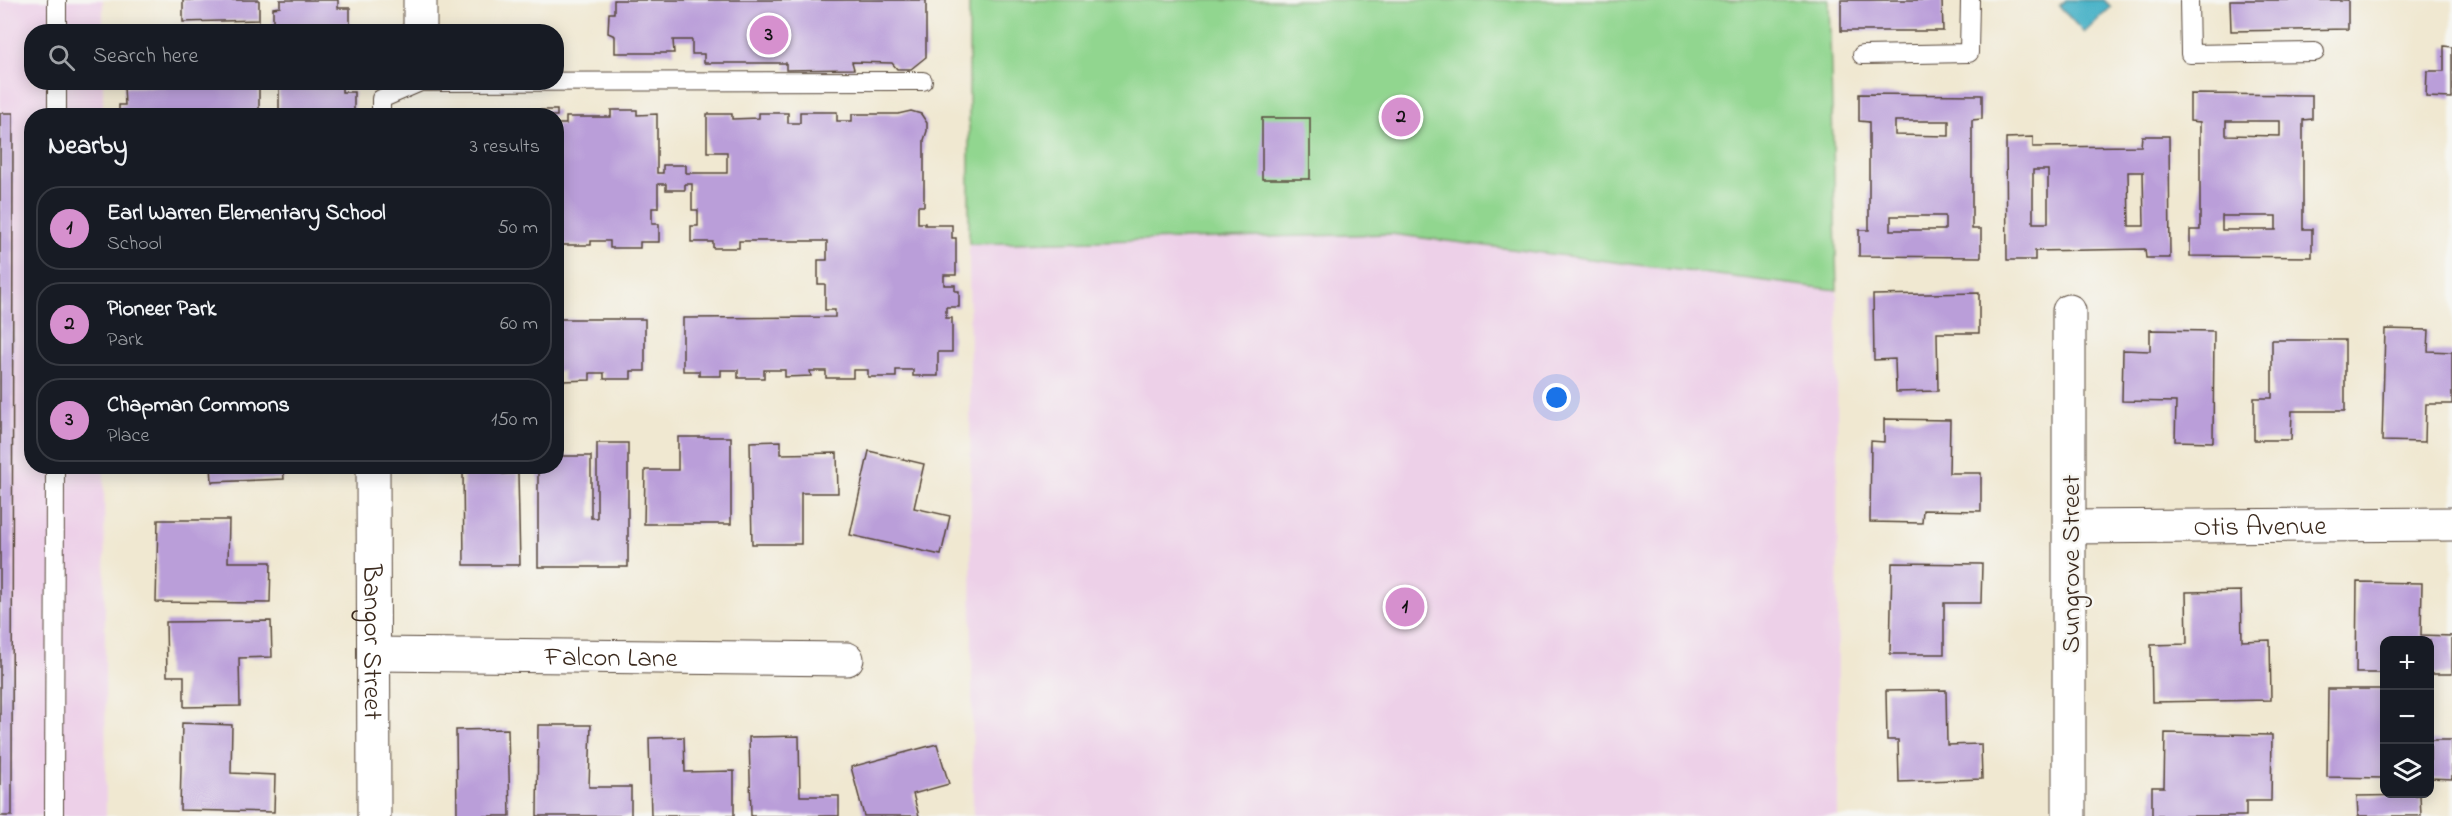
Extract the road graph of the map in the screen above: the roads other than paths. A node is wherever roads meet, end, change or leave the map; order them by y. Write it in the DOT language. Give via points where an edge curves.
graph roads {
  1 [pos="57,0"];
  2 [pos="1970,0"];
  3 [pos="2188,0"];
  4 [pos="57,24"];
  5 [pos="2315,52"];
  6 [pos="1862,55"];
  7 [pos="923,81"];
  8 [pos="564,82"];
  9 [pos="57,90"];
  10 [pos="402,90"];
  11 [pos="57,108"];
  12 [pos="381,108"];
  13 [pos="2069,311"];
  14 [pos="55,474"];
  15 [pos="373,474"];
  16 [pos="2452,524"];
  17 [pos="2070,527"];
  18 [pos="374,654"];
  19 [pos="847,659"];
  20 [pos="54,816"];
  21 [pos="374,816"];
  22 [pos="2069,816"];
  1 -- 4 [label="lane"];
  2 -- 6 [label="lane" via="1969,53"];
  3 -- 5 [label="lane" via="2190,54"];
  7 -- 8 [label="lane"];
  9 -- 11 [label="lane"];
  10 -- 12 [label="lane" via="381,99"];
  13 -- 17 [label="street, Sungrove Street"];
  14 -- 20 [label="lane"];
  15 -- 18 [label="street, Bangor Street"];
  16 -- 17 [label="street, Otis Avenue"];
  17 -- 22 [label="street, Sungrove Street"];
  18 -- 19 [label="street, Falcon Lane"];
  18 -- 21 [label="street, Bangor Street"];
}
